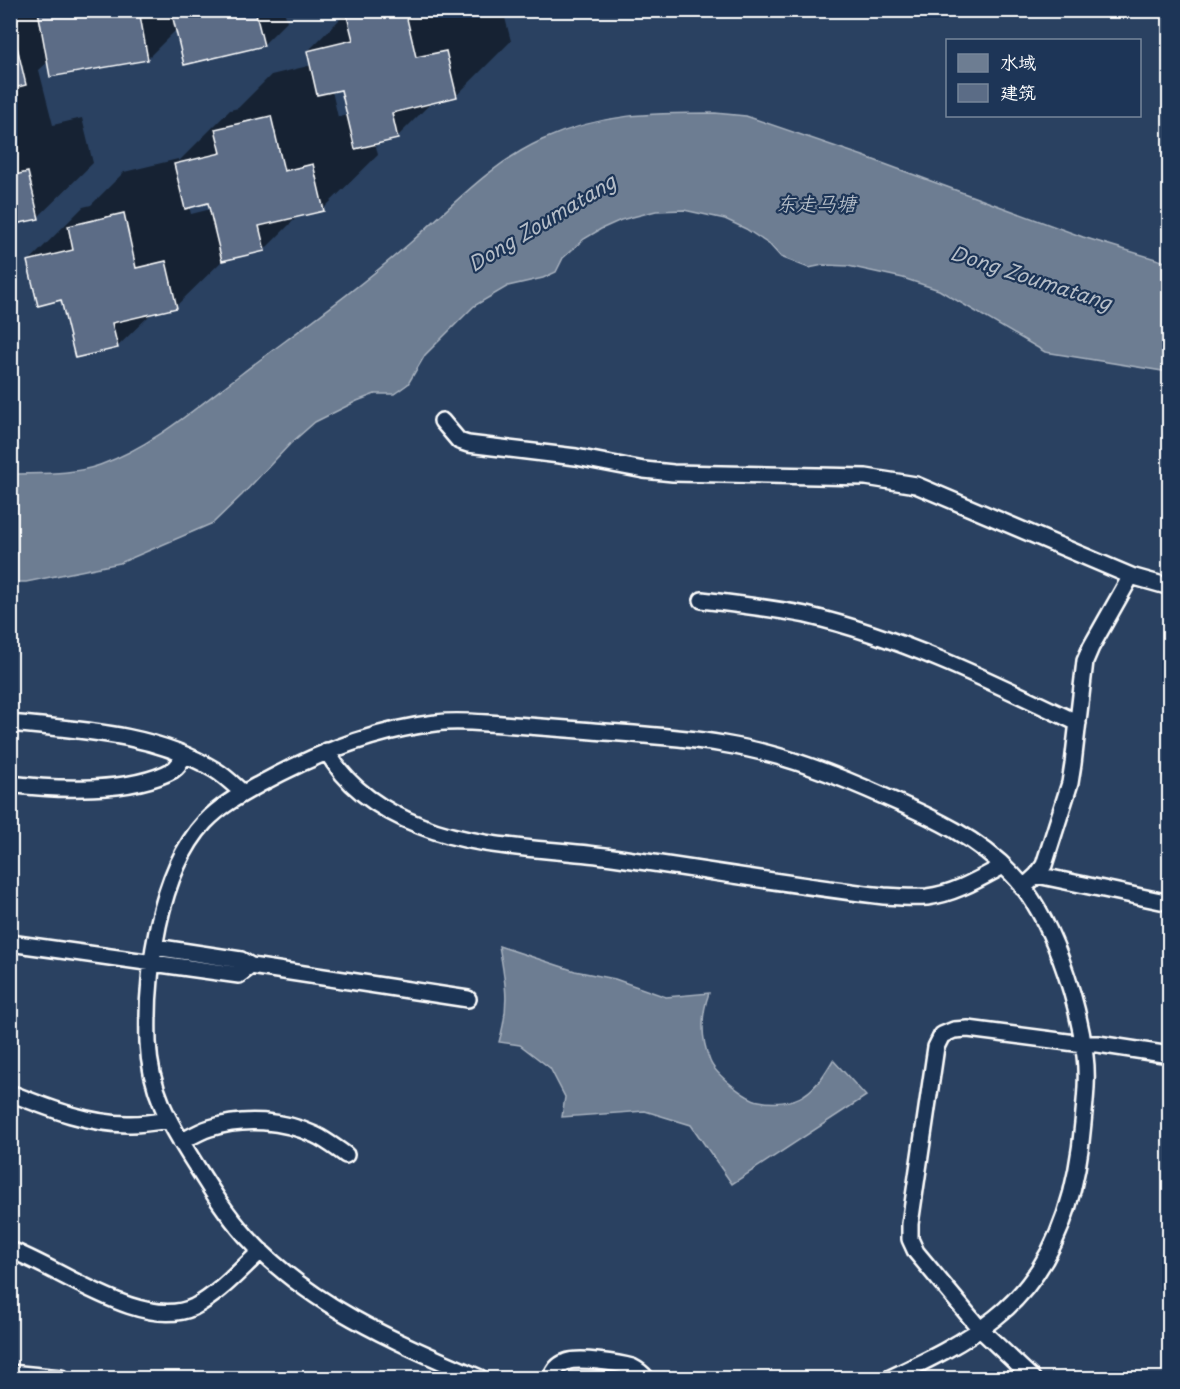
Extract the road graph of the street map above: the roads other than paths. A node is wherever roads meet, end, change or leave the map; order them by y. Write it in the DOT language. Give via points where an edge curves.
graph roads {
  1 [pos="442,421"];
  2 [pos="1131,576"];
  3 [pos="1170,587"];
  4 [pos="702,600"];
  5 [pos="10,723"];
  6 [pos="1078,723"];
  7 [pos="327,751"];
  8 [pos="184,755"];
  9 [pos="10,784"];
  10 [pos="243,793"];
  11 [pos="1003,866"];
  12 [pos="1037,875"];
  13 [pos="1023,888"];
  14 [pos="1170,903"];
  15 [pos="10,943"];
  16 [pos="155,947"];
  17 [pos="153,963"];
  18 [pos="251,966"];
  19 [pos="468,999"];
  20 [pos="1083,1044"];
  21 [pos="1170,1055"];
  22 [pos="10,1093"];
  23 [pos="168,1120"];
  24 [pos="181,1142"];
  25 [pos="346,1155"];
  26 [pos="10,1250"];
  27 [pos="261,1251"];
  28 [pos="980,1329"];
  29 [pos="10,1373"];
  30 [pos="61,1378"];
  31 [pos="475,1378"];
  32 [pos="551,1378"];
  33 [pos="646,1378"];
  34 [pos="890,1378"];
  35 [pos="1032,1378"];
  1 -- 2 [label="lane" via="459,441 468,444 591,459 644,470 866,477 916,485"];
  2 -- 3 [label="lane"];
  2 -- 6 [label="lane" via="1090,647"];
  4 -- 6 [label="lane" via="808,616 882,638 989,680"];
  5 -- 8 [label="lane" via="104,732"];
  6 -- 12 [label="lane" via="1070,783 1044,865"];
  7 -- 10 [label="lane"];
  7 -- 11 [label="lane" via="381,733 442,722 722,744 817,769 861,786 928,816 981,846"];
  7 -- 11 [label="lane" via="359,792 392,813 451,836 483,842 884,896 927,897 945,893"];
  8 -- 9 [label="lane" via="173,770 132,784 80,789"];
  8 -- 10 [label="lane" via="217,771"];
  10 -- 16 [label="lane" via="228,801 192,839 165,897"];
  11 -- 13 [label="lane"];
  12 -- 13 [label="lane"];
  12 -- 14 [label="lane"];
  13 -- 20 [label="lane" via="1065,970"];
  15 -- 17 [label="lane"];
  16 -- 17 [label="lane"];
  16 -- 18 [label="lane" via="241,960"];
  17 -- 18 [label="lane" via="239,975"];
  17 -- 23 [label="lane" via="147,1016 149,1054 153,1082"];
  18 -- 19 [label="lane"];
  20 -- 21 [label="lane"];
  20 -- 28 [label="lane" via="1084,1108 1073,1191 1048,1255 1033,1281"];
  20 -- 28 [label="lane" via="968,1029 942,1035 936,1047 910,1239 916,1252"];
  22 -- 23 [label="lane" via="96,1120 130,1124"];
  23 -- 24 [label="lane"];
  24 -- 25 [label="lane" via="208,1128 266,1121 316,1135"];
  24 -- 27 [label="lane" via="213,1194"];
  26 -- 27 [label="lane" via="106,1298 154,1312 184,1310 208,1299"];
  27 -- 31 [label="lane" via="324,1302"];
  28 -- 34 [label="lane"];
  28 -- 35 [label="lane"];
  29 -- 30 [label="lane"];
  32 -- 33 [label="lane" via="556,1367 580,1360 629,1366"];
}
